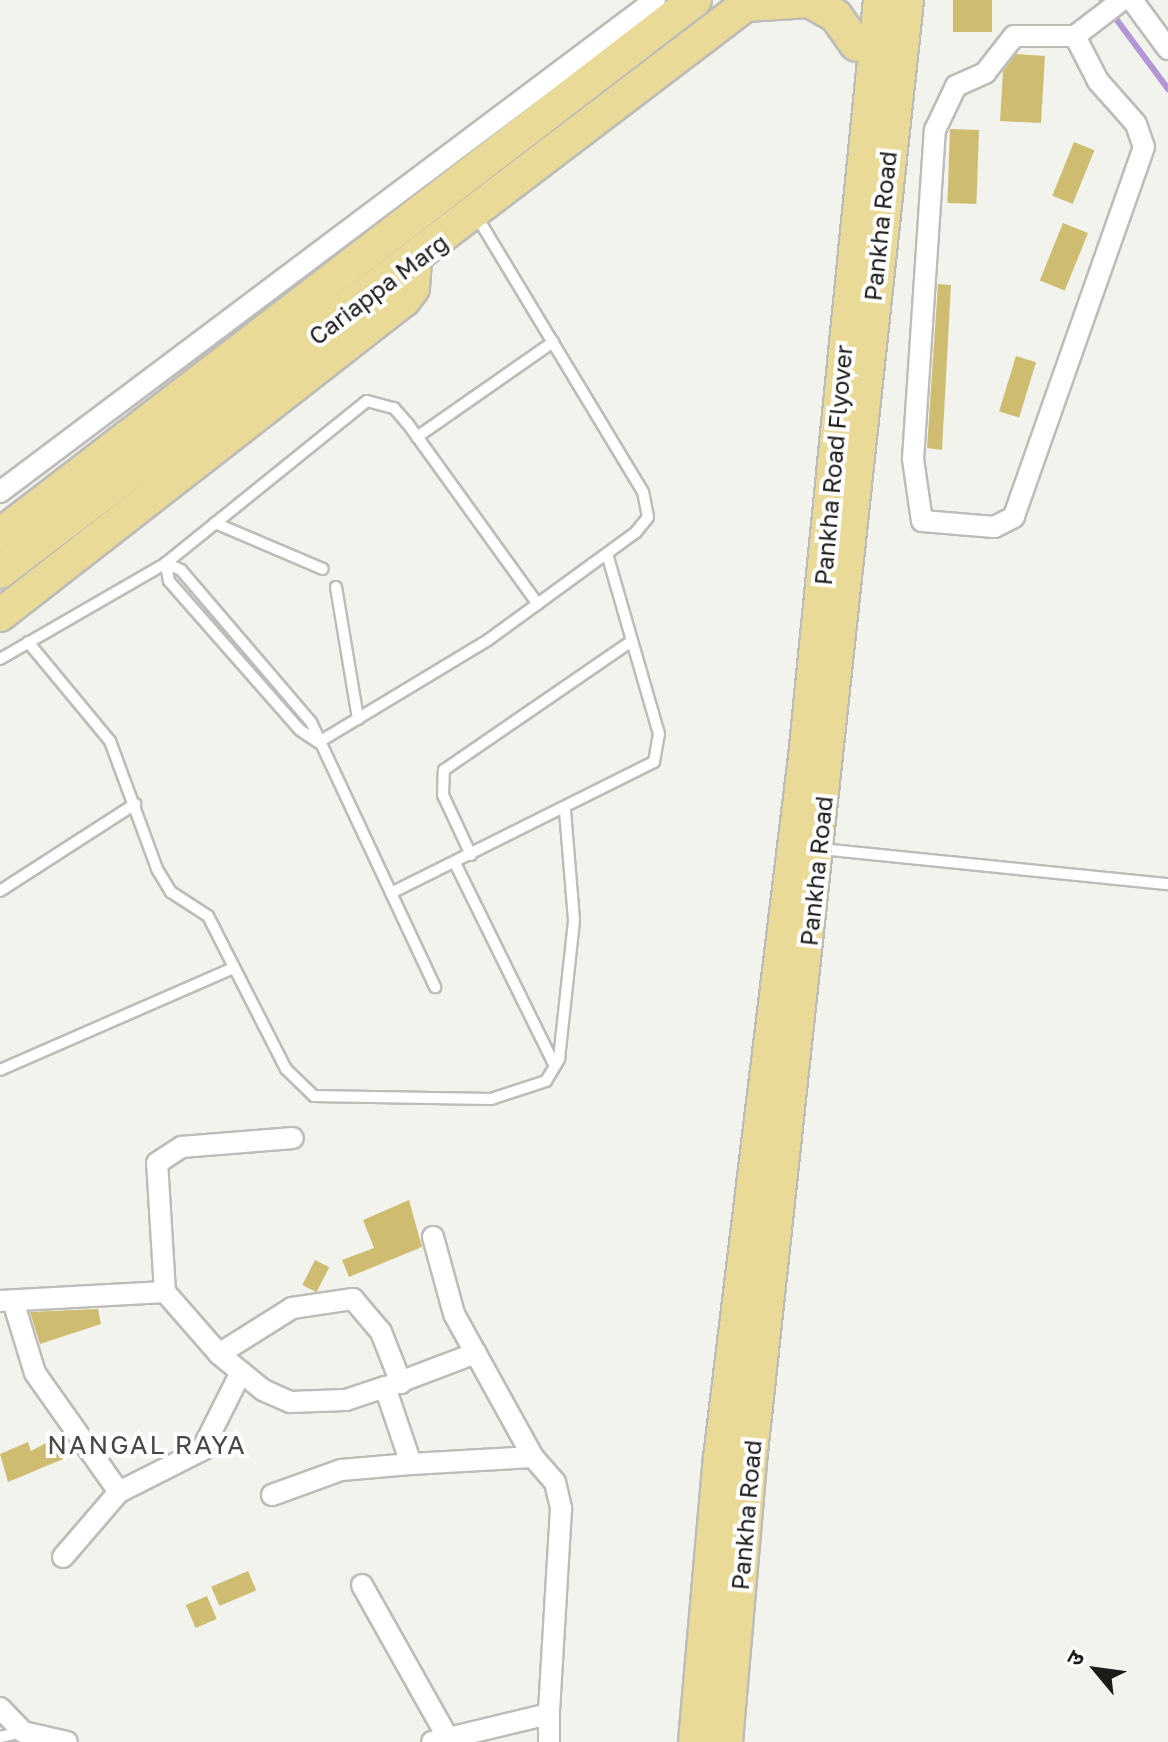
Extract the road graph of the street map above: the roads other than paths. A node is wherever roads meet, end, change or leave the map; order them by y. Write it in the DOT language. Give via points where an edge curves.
graph roads {
  1 [pos="655,0"];
  2 [pos="695,0"];
  3 [pos="861,0"];
  4 [pos="880,0"];
  5 [pos="907,0"];
  6 [pos="1122,0"];
  7 [pos="1132,0"];
  8 [pos="749,3"];
  9 [pos="1075,36"];
  10 [pos="856,45"];
  11 [pos="1168,49"];
  12 [pos="476,214"];
  13 [pos="415,261"];
  14 [pos="553,342"];
  15 [pos="417,437"];
  16 [pos="0,492"];
  17 [pos="215,523"];
  18 [pos="0,535"];
  19 [pos="607,554"];
  20 [pos="166,563"];
  21 [pos="323,569"];
  22 [pos="0,572"];
  23 [pos="336,587"];
  24 [pos="538,604"];
  25 [pos="0,615"];
  26 [pos="632,641"];
  27 [pos="28,642"];
  28 [pos="0,659"];
  29 [pos="358,719"];
  30 [pos="319,742"];
  31 [pos="135,804"];
  32 [pos="565,810"];
  33 [pos="807,842"];
  34 [pos="471,855"];
  35 [pos="455,863"];
  36 [pos="1168,884"];
  37 [pos="0,891"];
  38 [pos="391,893"];
  39 [pos="234,968"];
  40 [pos="435,987"];
  41 [pos="555,1066"];
  42 [pos="0,1070"];
  43 [pos="293,1138"];
  44 [pos="433,1237"];
  45 [pos="165,1292"];
  46 [pos="6,1301"];
  47 [pos="476,1353"];
  48 [pos="219,1354"];
  49 [pos="241,1372"];
  50 [pos="393,1385"];
  51 [pos="533,1457"];
  52 [pos="411,1464"];
  53 [pos="119,1492"];
  54 [pos="272,1495"];
  55 [pos="63,1557"];
  56 [pos="362,1585"];
  57 [pos="0,1708"];
  58 [pos="549,1714"];
  59 [pos="23,1732"];
  60 [pos="0,1737"];
  61 [pos="440,1740"];
  62 [pos="67,1742"];
  63 [pos="549,1742"];
  64 [pos="695,1742"];
  65 [pos="726,1742"];
  1 -- 16 [label="street"];
  2 -- 18 [label="main road, Cariappa Marg"];
  3 -- 10 [label="main road"];
  4 -- 33 [label="main road, Pankha Road Flyover" via="805,757"];
  5 -- 33 [label="main road, Pankha Road"];
  6 -- 9 [label="street"];
  7 -- 11 [label="street"];
  8 -- 10 [label="main road" via="809,1 836,16"];
  8 -- 12 [label="main road, Cariappa Marg"];
  9 -- 9 [label="street" via="1014,36 985,73 956,86 935,130 913,459 922,521 994,527 1014,517 1144,147 1136,124 1098,81"];
  10 -- 33 [label="main road" via="784,763"];
  12 -- 13 [label="main road, Cariappa Marg"];
  12 -- 14 [label="lane"];
  13 -- 22 [label="main road, Cariappa Marg"];
  13 -- 25 [label="main road" via="413,288 404,300"];
  14 -- 15 [label="lane"];
  14 -- 19 [label="lane" via="649,507 636,532"];
  15 -- 17 [label="lane" via="394,408 367,401"];
  15 -- 24 [label="lane"];
  17 -- 20 [label="lane"];
  17 -- 21 [label="lane"];
  19 -- 24 [label="lane"];
  19 -- 26 [label="lane"];
  20 -- 27 [label="lane"];
  20 -- 30 [label="lane" via="169,581 300,730"];
  23 -- 29 [label="lane"];
  24 -- 29 [label="lane"];
  26 -- 32 [label="lane" via="660,751 638,775"];
  26 -- 34 [label="lane" via="444,770 443,795"];
  27 -- 28 [label="lane"];
  27 -- 31 [label="lane" via="110,741"];
  29 -- 30 [label="lane"];
  30 -- 38 [label="lane"];
  31 -- 37 [label="lane"];
  31 -- 39 [label="lane" via="171,892 208,916"];
  32 -- 34 [label="lane"];
  32 -- 41 [label="lane" via="574,920"];
  33 -- 36 [label="lane"];
  33 -- 64 [label="main road, Pankha Road" via="720,1458"];
  33 -- 65 [label="main road, Pankha Road"];
  34 -- 35 [label="lane"];
  35 -- 38 [label="lane"];
  35 -- 41 [label="lane"];
  38 -- 40 [label="lane"];
  39 -- 41 [label="lane" via="286,1069 314,1096 491,1099 546,1081"];
  39 -- 42 [label="lane"];
  43 -- 45 [label="street" via="182,1147 157,1163"];
  44 -- 47 [label="street" via="447,1298"];
  45 -- 46 [label="street"];
  45 -- 48 [label="street"];
  46 -- 53 [label="street" via="35,1373"];
  47 -- 50 [label="street"];
  47 -- 51 [label="street"];
  48 -- 49 [label="street"];
  48 -- 50 [label="street" via="292,1308 353,1299 381,1332"];
  49 -- 50 [label="street" via="263,1390 312,1405"];
  49 -- 53 [label="street" via="202,1450"];
  50 -- 52 [label="street"];
  51 -- 52 [label="street"];
  51 -- 58 [label="street" via="555,1482 561,1509"];
  52 -- 54 [label="street" via="341,1470"];
  53 -- 55 [label="street"];
  56 -- 61 [label="street"];
  57 -- 59 [label="street"];
  58 -- 61 [label="street"];
  58 -- 63 [label="street"];
  59 -- 60 [label="lane"];
  59 -- 62 [label="street"];
}
